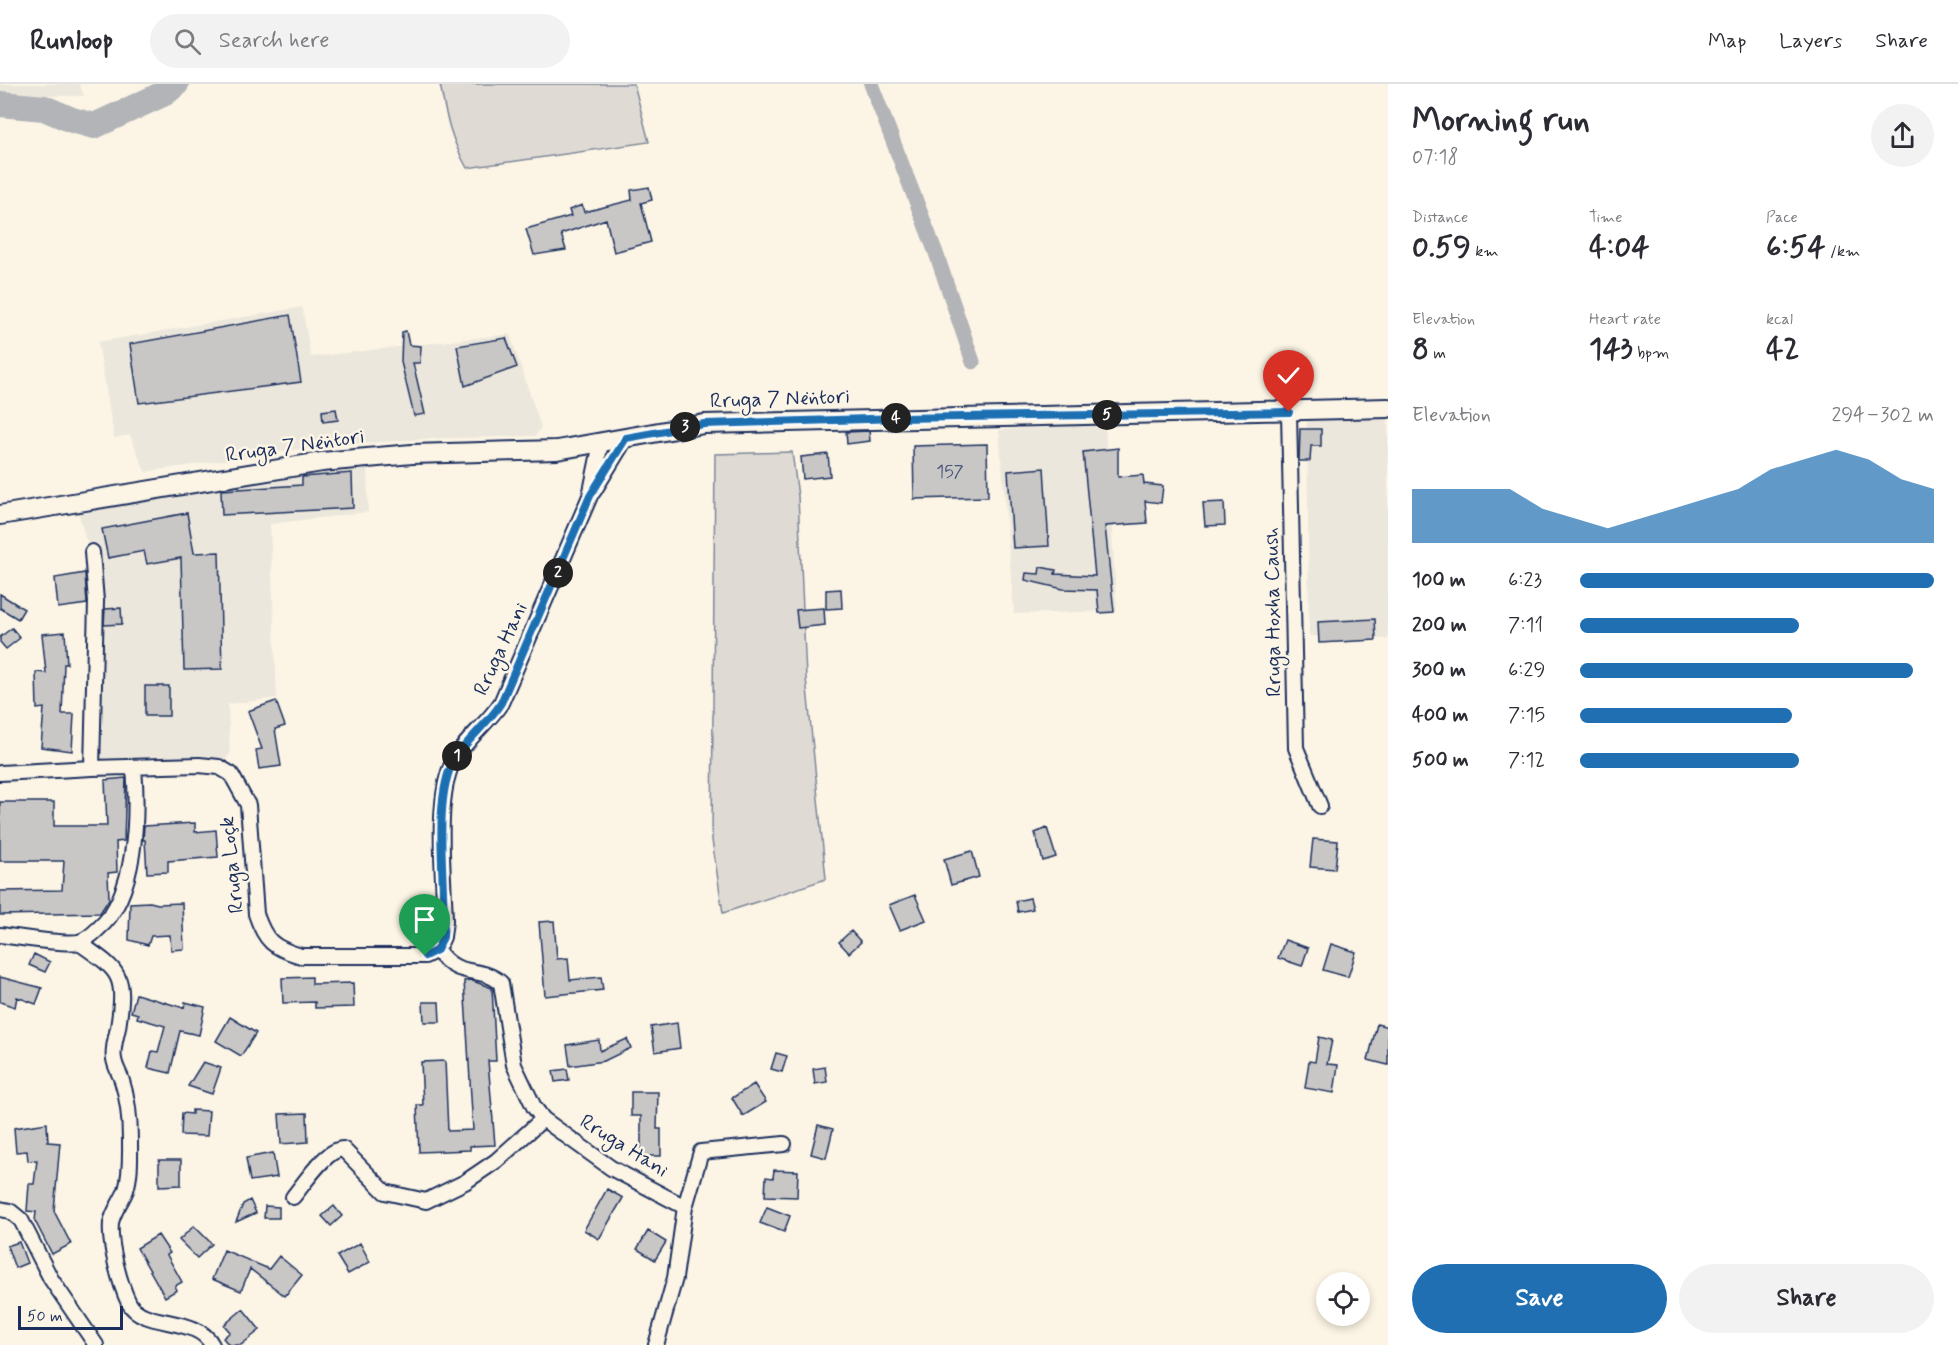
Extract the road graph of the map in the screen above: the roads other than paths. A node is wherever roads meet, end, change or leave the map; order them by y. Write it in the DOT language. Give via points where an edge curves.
graph roads {
  1 [pos="1388,408"];
  2 [pos="1289,412"];
  3 [pos="626,438"];
  4 [pos="601,443"];
  5 [pos="590,496"];
  6 [pos="0,515"];
  7 [pos="92,552"];
  8 [pos="134,767"];
  9 [pos="92,768"];
  10 [pos="0,773"];
  11 [pos="1320,806"];
  12 [pos="0,935"];
  13 [pos="78,942"];
  14 [pos="437,950"];
  15 [pos="543,1119"];
  16 [pos="784,1144"];
  17 [pos="294,1197"];
  18 [pos="685,1206"];
  19 [pos="0,1209"];
  20 [pos="96,1345"];
  21 [pos="212,1345"];
  22 [pos="656,1345"];
  1 -- 2 [label="main road, Rruga 7 Nëntori"];
  2 -- 3 [label="main road, Rruga 7 Nëntori" via="704,424"];
  2 -- 11 [label="street, Rruga Hoxha Caush" via="1296,748"];
  3 -- 4 [label="main road, Rruga 7 Nëntori"];
  3 -- 5 [label="street, Rruga Hani"];
  4 -- 5 [label="street, Rruga Hani"];
  4 -- 6 [label="main road, Rruga 7 Nëntori" via="557,450 412,454 322,462"];
  5 -- 14 [label="street, Rruga Hani" via="501,703 464,745 448,773 443,804 445,921"];
  7 -- 9 [label="street" via="96,601"];
  8 -- 9 [label="street, Rruga Loçk"];
  8 -- 13 [label="street" via="131,862 124,892 109,920"];
  8 -- 14 [label="street, Rruga Loçk" via="199,765 219,767 231,774 248,805 256,914 269,942 301,956 425,956"];
  9 -- 10 [label="street, Rruga Loçk"];
  12 -- 13 [label="street"];
  13 -- 21 [label="street" via="114,968 122,993 113,1058 129,1110 129,1170 111,1232 125,1290 130,1305 139,1313 189,1327"];
  14 -- 15 [label="street, Rruga Hani" via="456,968 501,983 514,1065"];
  15 -- 17 [label="street" via="496,1161 426,1201 385,1192 343,1149 325,1158"];
  15 -- 18 [label="street, Rruga Hani" via="611,1168"];
  16 -- 18 [label="street, Rruga Hani" via="701,1152"];
  18 -- 22 [label="street, Rruga Hani" via="675,1278"];
  19 -- 20 [label="street" via="21,1220 51,1279"];
}
